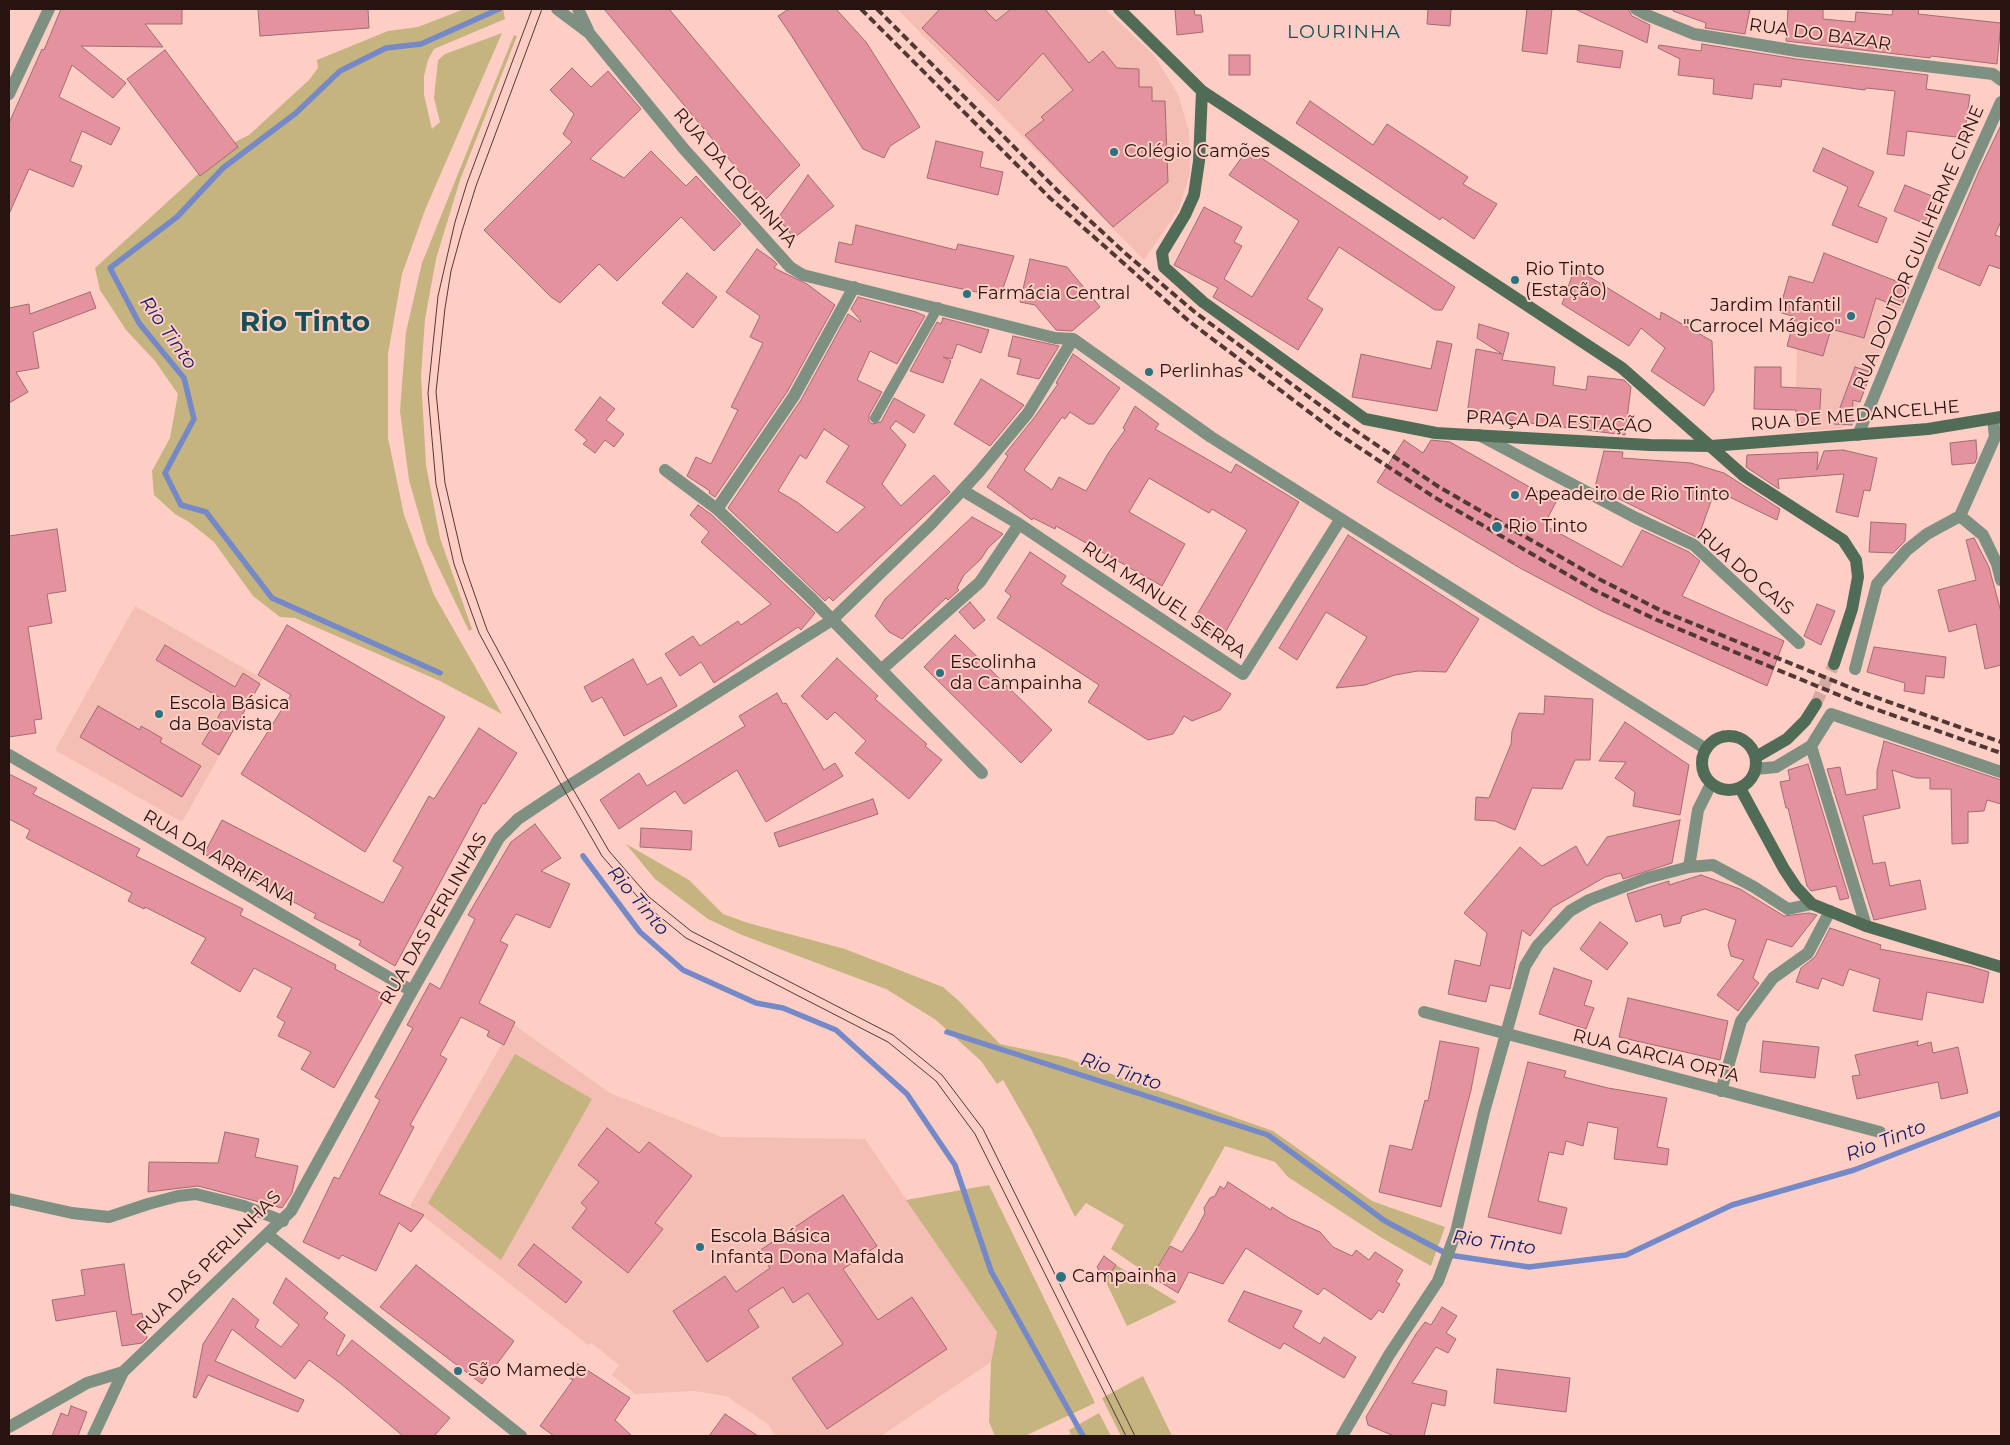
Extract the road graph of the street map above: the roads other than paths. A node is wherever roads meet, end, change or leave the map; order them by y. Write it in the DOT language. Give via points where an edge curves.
graph roads {
  1 [pos="49,9"];
  2 [pos="557,9"];
  3 [pos="578,9"];
  4 [pos="1119,9"];
  5 [pos="1636,9"];
  6 [pos="589,33"];
  7 [pos="2001,80"];
  8 [pos="1202,91"];
  9 [pos="9,94"];
  10 [pos="2001,102"];
  11 [pos="854,287"];
  12 [pos="938,307"];
  13 [pos="1073,339"];
  14 [pos="876,418"];
  15 [pos="1997,418"];
  16 [pos="1858,434"];
  17 [pos="1478,435"];
  18 [pos="1711,446"];
  19 [pos="665,470"];
  20 [pos="962,490"];
  21 [pos="717,508"];
  22 [pos="1960,516"];
  23 [pos="1340,520"];
  24 [pos="1019,524"];
  25 [pos="2001,580"];
  26 [pos="832,620"];
  27 [pos="1799,643"];
  28 [pos="1834,664"];
  29 [pos="882,669"];
  30 [pos="1855,669"];
  31 [pos="1816,704"];
  32 [pos="1811,746"];
  33 [pos="1706,749"];
  34 [pos="9,754"];
  35 [pos="1756,763"];
  36 [pos="2001,772"];
  37 [pos="982,773"];
  38 [pos="1711,784"];
  39 [pos="1740,788"];
  40 [pos="1689,867"];
  41 [pos="1812,904"];
  42 [pos="1830,911"];
  43 [pos="1866,926"];
  44 [pos="2001,967"];
  45 [pos="412,991"];
  46 [pos="1424,1012"];
  47 [pos="1506,1036"];
  48 [pos="1721,1091"];
  49 [pos="1880,1132"];
  50 [pos="9,1199"];
  51 [pos="283,1221"];
  52 [pos="268,1235"];
  53 [pos="123,1372"];
  54 [pos="9,1427"];
  55 [pos="1345,1435"];
  56 [pos="93,1436"];
  57 [pos="521,1436"];
  1 -- 9 [label="street"];
  2 -- 6 [label="street, RUA DA LOURINHA"];
  3 -- 6 [label="street"];
  4 -- 8 [label="street"];
  5 -- 7 [label="street, RUA DO BAZAR" via="1694,34 1797,51 1993,74"];
  6 -- 11 [label="street, RUA DA LOURINHA" via="684,149 778,256 802,275"];
  8 -- 17 [label="street, PRAÇA DA ESTAÇÃO" via="1199,162 1194,194 1185,216 1162,253 1164,267 1204,302 1365,419 1436,432"];
  8 -- 18 [label="street" via="1622,368"];
  10 -- 16 [label="street, RUA DOUTOR GUILHERME CIRNE" via="1929,262"];
  11 -- 12 [label="street, RUA DA LOURINHA"];
  11 -- 21 [label="street" via="794,396"];
  12 -- 13 [label="street, RUA DA LOURINHA" via="1055,338"];
  12 -- 14 [label="lane"];
  13 -- 20 [label="street, RUA DAS PERLINHAS" via="1028,413"];
  13 -- 23 [label="street" via="1211,437"];
  15 -- 16 [label="street, RUA DE MEDANCELHE" via="1928,429"];
  15 -- 22 [label="street" via="1995,437"];
  16 -- 18 [label="street, RUA DE MEDANCELHE"];
  17 -- 18 [label="street, PRAÇA DA ESTAÇÃO"];
  17 -- 27 [label="street, RUA DO CAIS" via="1636,518 1694,544"];
  18 -- 28 [label="street" via="1744,476 1843,540 1856,560 1856,593"];
  19 -- 21 [label="street"];
  20 -- 24 [label="street, RUA MANUEL SERRA"];
  20 -- 26 [label="street, RUA DAS PERLINHAS" via="932,524"];
  21 -- 26 [label="street"];
  22 -- 25 [label="street" via="1983,535"];
  22 -- 30 [label="street" via="1927,534 1907,550 1877,584"];
  23 -- 24 [label="street, RUA MANUEL SERRA" via="1243,674"];
  23 -- 33 [label="street"];
  24 -- 29 [label="street" via="980,582"];
  26 -- 29 [label="street"];
  26 -- 45 [label="street, RUA DAS PERLINHAS" via="518,818 500,838"];
  29 -- 37 [label="street"];
  31 -- 35 [label="street" via="1787,739"];
  32 -- 35 [label="street" via="1776,767"];
  32 -- 36 [label="street" via="1832,714"];
  32 -- 43 [label="street"];
  33 -- 35 [label="street" via="1720,737 1729,736 1746,741"];
  33 -- 38 [label="street" via="1702,767"];
  34 -- 45 [label="street, RUA DA ARRIFANA"];
  35 -- 39 [label="street" via="1750,781"];
  38 -- 39 [label="street" via="1720,789"];
  38 -- 40 [label="street" via="1698,810"];
  39 -- 41 [label="street" via="1784,869"];
  40 -- 41 [label="street" via="1713,865 1754,886 1788,909"];
  40 -- 47 [label="street" via="1647,878 1588,900 1570,911 1538,945 1524,966"];
  41 -- 42 [label="street"];
  42 -- 43 [label="street"];
  42 -- 48 [label="street" via="1808,953 1773,978 1741,1021"];
  43 -- 44 [label="street"];
  45 -- 51 [label="street, RUA DAS PERLINHAS" via="292,1211"];
  46 -- 47 [label="street, RUA GARCIA ORTA"];
  47 -- 48 [label="street, RUA GARCIA ORTA"];
  47 -- 55 [label="street" via="1484,1112 1456,1232 1438,1281 1389,1355"];
  48 -- 49 [label="street, RUA GARCIA ORTA"];
  50 -- 51 [label="street" via="54,1210 109,1217 148,1204 196,1194 244,1206"];
  51 -- 52 [label="street, RUA DAS PERLINHAS"];
  52 -- 53 [label="street, RUA DAS PERLINHAS"];
  52 -- 57 [label="street"];
  53 -- 54 [label="street, RUA DAS PERLINHAS" via="87,1383"];
  53 -- 56 [label="street"];
}
